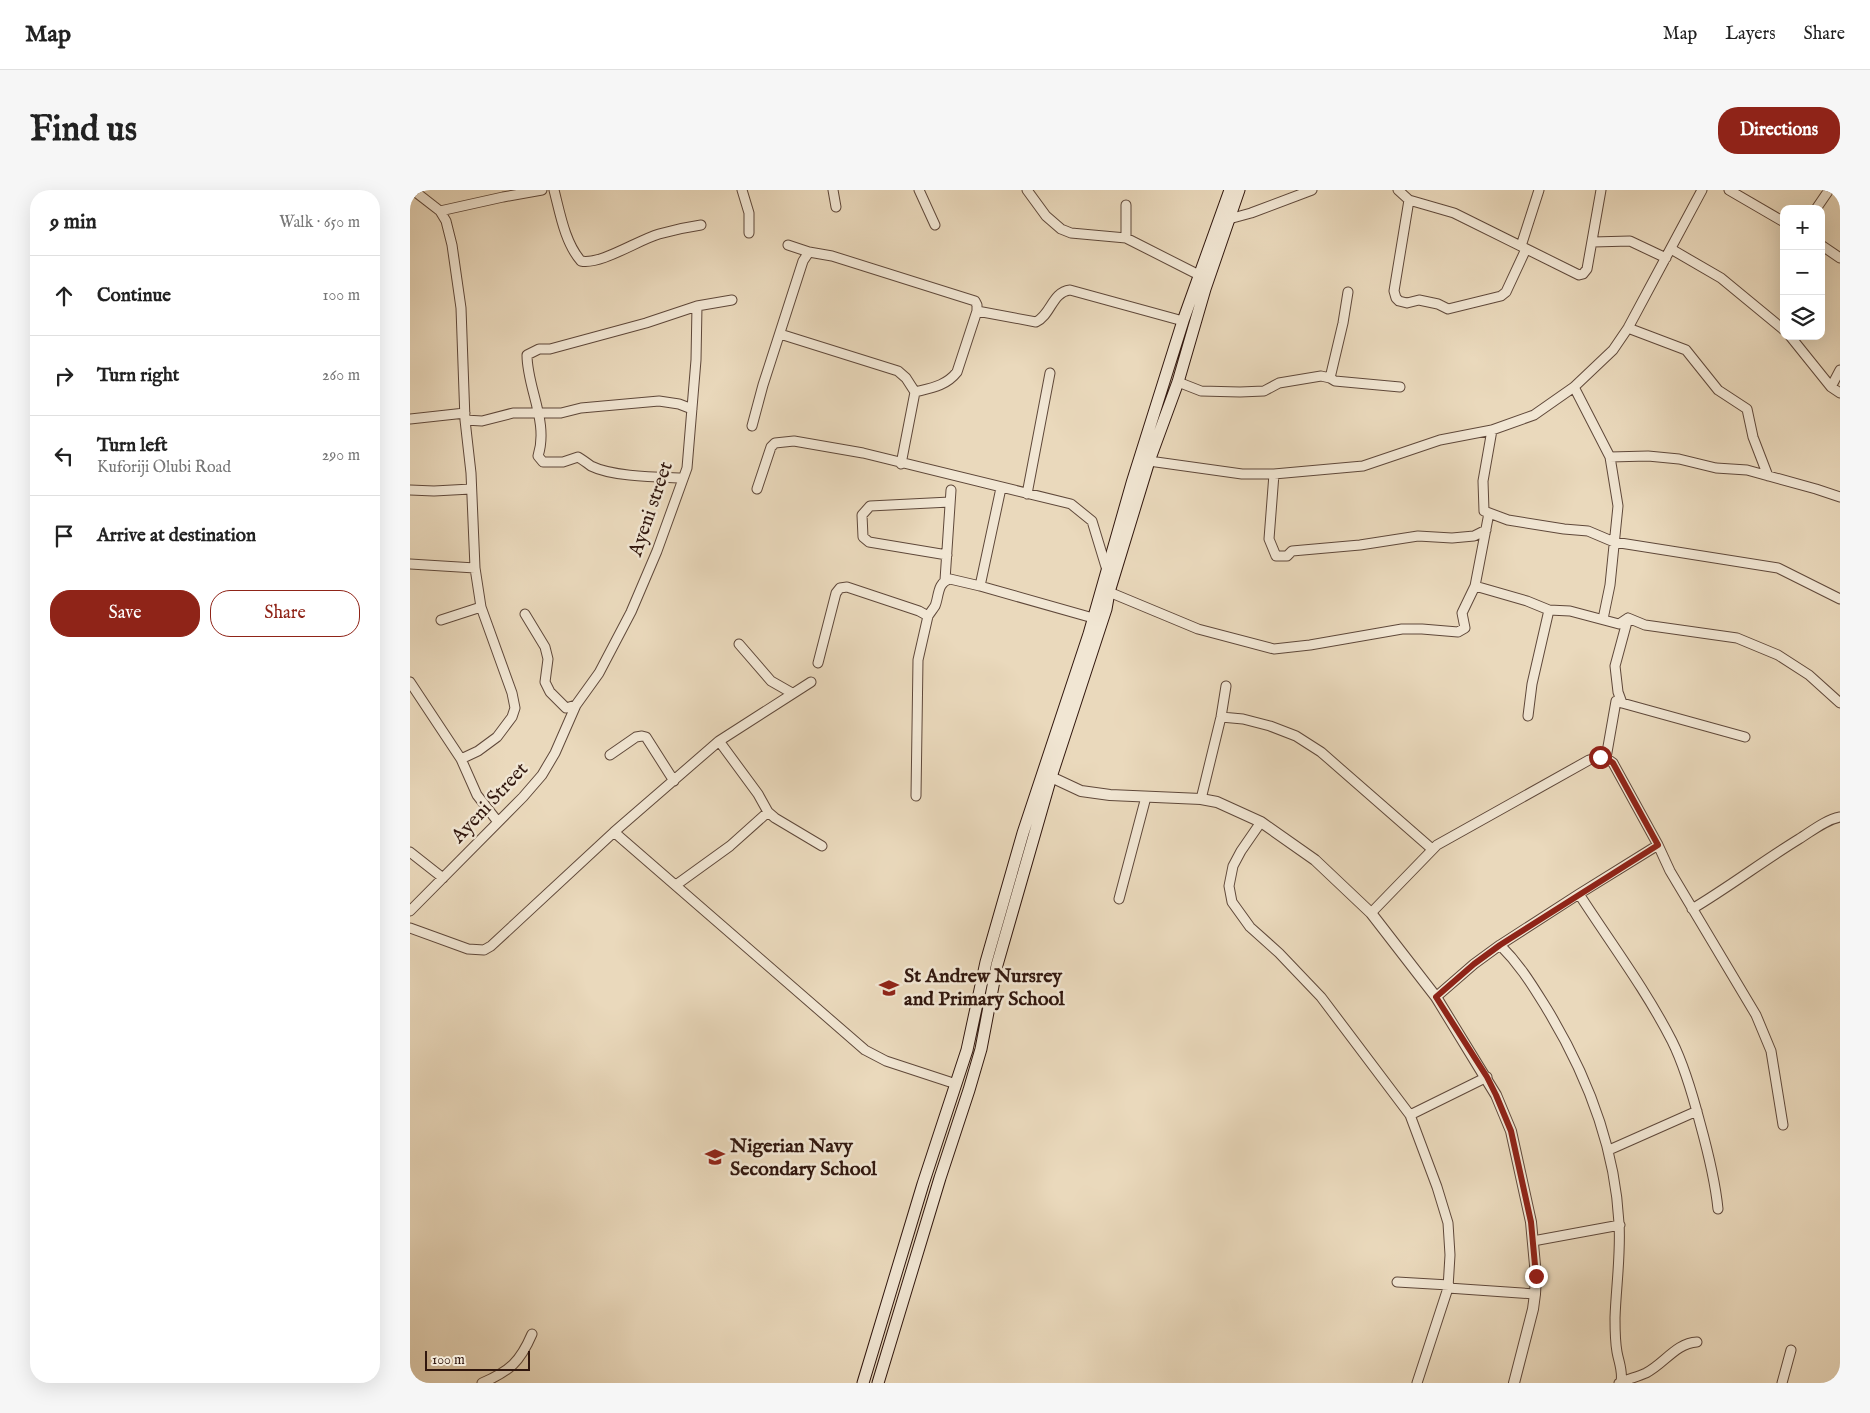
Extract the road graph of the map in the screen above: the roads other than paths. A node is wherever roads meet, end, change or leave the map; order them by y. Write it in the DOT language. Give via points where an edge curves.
graph roads {
  1 [pos="413,190"];
  2 [pos="542,190"];
  3 [pos="554,190"];
  4 [pos="742,190"];
  5 [pos="833,190"];
  6 [pos="919,190"];
  7 [pos="1027,190"];
  8 [pos="1230,190"];
  9 [pos="1240,190"];
  10 [pos="1312,190"];
  11 [pos="1398,190"];
  12 [pos="1538,190"];
  13 [pos="1702,190"];
  14 [pos="1729,190"];
  15 [pos="1829,190"];
  16 [pos="1598,191"];
  17 [pos="502,193"];
  18 [pos="1409,200"];
  19 [pos="1126,205"];
  20 [pos="1819,205"];
  21 [pos="836,207"];
  22 [pos="440,211"];
  23 [pos="1229,219"];
  24 [pos="1780,220"];
  25 [pos="701,225"];
  26 [pos="935,225"];
  27 [pos="749,233"];
  28 [pos="1126,238"];
  29 [pos="1593,242"];
  30 [pos="788,245"];
  31 [pos="1524,247"];
  32 [pos="1825,248"];
  33 [pos="1671,249"];
  34 [pos="809,252"];
  35 [pos="1666,258"];
  36 [pos="1840,258"];
  37 [pos="1199,275"];
  38 [pos="1348,292"];
  39 [pos="732,300"];
  40 [pos="697,306"];
  41 [pos="977,311"];
  42 [pos="1183,321"];
  43 [pos="1780,327"];
  44 [pos="1628,328"];
  45 [pos="780,334"];
  46 [pos="1793,340"];
  47 [pos="1840,370"];
  48 [pos="1050,373"];
  49 [pos="1330,378"];
  50 [pos="1178,382"];
  51 [pos="1574,387"];
  52 [pos="1831,387"];
  53 [pos="1400,388"];
  54 [pos="915,392"];
  55 [pos="1840,393"];
  56 [pos="692,409"];
  57 [pos="538,412"];
  58 [pos="465,417"];
  59 [pos="410,419"];
  60 [pos="752,426"];
  61 [pos="1492,430"];
  62 [pos="1610,457"];
  63 [pos="1149,461"];
  64 [pos="901,464"];
  65 [pos="1274,474"];
  66 [pos="1768,476"];
  67 [pos="683,478"];
  68 [pos="757,488"];
  69 [pos="1001,488"];
  70 [pos="410,490"];
  71 [pos="471,490"];
  72 [pos="951,490"];
  73 [pos="1027,494"];
  74 [pos="1840,497"];
  75 [pos="950,502"];
  76 [pos="1484,511"];
  77 [pos="1486,530"];
  78 [pos="1614,542"];
  79 [pos="947,554"];
  80 [pos="410,564"];
  81 [pos="476,568"];
  82 [pos="1106,568"];
  83 [pos="945,580"];
  84 [pos="980,586"];
  85 [pos="1475,586"];
  86 [pos="1109,592"];
  87 [pos="1840,599"];
  88 [pos="481,607"];
  89 [pos="1549,610"];
  90 [pos="525,614"];
  91 [pos="928,616"];
  92 [pos="1093,618"];
  93 [pos="1628,618"];
  94 [pos="1603,619"];
  95 [pos="441,620"];
  96 [pos="739,644"];
  97 [pos="818,663"];
  98 [pos="1080,675"];
  99 [pos="410,682"];
  100 [pos="811,682"];
  101 [pos="1226,686"];
  102 [pos="792,693"];
  103 [pos="1622,703"];
  104 [pos="1840,703"];
  105 [pos="576,705"];
  106 [pos="1528,716"];
  107 [pos="1221,717"];
  108 [pos="1745,737"];
  109 [pos="720,741"];
  110 [pos="610,755"];
  111 [pos="1606,758"];
  112 [pos="461,759"];
  113 [pos="1051,777"];
  114 [pos="674,781"];
  115 [pos="916,796"];
  116 [pos="1146,797"];
  117 [pos="1201,799"];
  118 [pos="768,812"];
  119 [pos="1840,817"];
  120 [pos="498,822"];
  121 [pos="1261,822"];
  122 [pos="614,832"];
  123 [pos="1658,845"];
  124 [pos="822,846"];
  125 [pos="1432,849"];
  126 [pos="410,852"];
  127 [pos="442,878"];
  128 [pos="676,885"];
  129 [pos="1579,894"];
  130 [pos="1119,899"];
  131 [pos="1692,909"];
  132 [pos="410,910"];
  133 [pos="1371,913"];
  134 [pos="410,928"];
  135 [pos="1500,945"];
  136 [pos="992,963"];
  137 [pos="1436,997"];
  138 [pos="1487,1077"];
  139 [pos="956,1084"];
  140 [pos="1697,1110"];
  141 [pos="1410,1115"];
  142 [pos="1784,1125"];
  143 [pos="1609,1150"];
  144 [pos="1718,1209"];
  145 [pos="1620,1225"];
  146 [pos="1533,1241"];
  147 [pos="1397,1282"];
  148 [pos="1448,1286"];
  149 [pos="1535,1294"];
  150 [pos="532,1334"];
  151 [pos="1697,1342"];
  152 [pos="1791,1350"];
  153 [pos="1620,1382"];
  154 [pos="482,1383"];
  155 [pos="863,1383"];
  156 [pos="878,1383"];
  157 [pos="1417,1383"];
  158 [pos="1514,1383"];
  159 [pos="1782,1383"];
  1 -- 22 [label="street"];
  2 -- 17 [label="street"];
  3 -- 25 [label="street" via="573,249 581,261 598,260 657,234"];
  4 -- 27 [label="street" via="749,213"];
  5 -- 21 [label="street"];
  6 -- 26 [label="street"];
  7 -- 28 [label="street" via="1046,216 1061,229 1071,233"];
  8 -- 37 [label="main road"];
  9 -- 23 [label="main road"];
  10 -- 23 [label="street"];
  11 -- 18 [label="street"];
  12 -- 31 [label="street"];
  13 -- 33 [label="street"];
  14 -- 24 [label="street"];
  15 -- 20 [label="street"];
  16 -- 29 [label="street"];
  17 -- 22 [label="street"];
  18 -- 31 [label="street" via="1454,212"];
  18 -- 31 [label="street" via="1394,291 1399,301 1419,300 1448,309 1501,296 1506,292"];
  19 -- 28 [label="street"];
  22 -- 58 [label="street" via="452,244 461,308"];
  23 -- 50 [label="main road"];
  28 -- 37 [label="street"];
  29 -- 31 [label="street" via="1588,270 1579,275"];
  29 -- 35 [label="street" via="1630,242"];
  30 -- 34 [label="street"];
  32 -- 36 [label="street"];
  33 -- 35 [label="street"];
  33 -- 43 [label="street" via="1721,278"];
  34 -- 41 [label="street" via="832,256 975,301"];
  34 -- 45 [label="street" via="803,261"];
  35 -- 44 [label="street"];
  37 -- 42 [label="main road"];
  38 -- 49 [label="street"];
  39 -- 40 [label="street"];
  40 -- 56 [label="street, Ayeni street"];
  40 -- 57 [label="street" via="620,330 532,351 526,355"];
  41 -- 42 [label="street" via="1036,322 1060,294 1070,290"];
  41 -- 54 [label="street" via="954,376 941,385"];
  42 -- 82 [label="main road"];
  44 -- 51 [label="street" via="1613,350"];
  44 -- 66 [label="street" via="1686,350 1718,390 1747,409 1752,437"];
  45 -- 54 [label="street" via="898,371"];
  45 -- 60 [label="street"];
  46 -- 52 [label="street"];
  47 -- 52 [label="street"];
  48 -- 73 [label="street"];
  49 -- 50 [label="street" via="1312,377 1279,383 1264,391 1240,392 1202,390"];
  49 -- 53 [label="street"];
  50 -- 63 [label="main road"];
  51 -- 61 [label="street" via="1534,415"];
  51 -- 62 [label="street"];
  52 -- 55 [label="street"];
  54 -- 64 [label="street"];
  56 -- 57 [label="street" via="658,401 581,408 562,413"];
  56 -- 67 [label="street, Ayeni street" via="687,468"];
  57 -- 58 [label="street" via="513,413 482,421"];
  57 -- 67 [label="street" via="541,446 538,456 543,462 563,462 578,457 592,466 615,472"];
  58 -- 59 [label="street"];
  58 -- 71 [label="street"];
  61 -- 65 [label="street" via="1440,440 1363,466"];
  61 -- 76 [label="street" via="1483,481"];
  62 -- 66 [label="street" via="1679,459"];
  62 -- 78 [label="street" via="1618,506"];
  63 -- 65 [label="street" via="1217,471"];
  63 -- 86 [label="main road"];
  64 -- 68 [label="street" via="822,445 782,441 771,447"];
  64 -- 69 [label="street"];
  65 -- 77 [label="street" via="1269,539 1276,556 1287,556 1292,551 1418,536 1474,536"];
  66 -- 74 [label="street"];
  67 -- 105 [label="street, Ayeni street" via="657,551 630,612 599,673"];
  69 -- 73 [label="street"];
  69 -- 84 [label="street"];
  70 -- 71 [label="street"];
  71 -- 81 [label="street"];
  72 -- 75 [label="street"];
  73 -- 82 [label="street" via="1071,504 1092,521"];
  75 -- 79 [label="street"];
  75 -- 79 [label="street" via="870,506 862,515 863,537 868,542"];
  76 -- 77 [label="street" via="1489,513"];
  76 -- 78 [label="street" via="1508,520 1588,531"];
  77 -- 85 [label="street"];
  78 -- 87 [label="street" via="1778,568"];
  78 -- 94 [label="street"];
  79 -- 83 [label="street"];
  80 -- 81 [label="street"];
  81 -- 88 [label="street"];
  82 -- 92 [label="main road"];
  83 -- 84 [label="street"];
  83 -- 91 [label="street"];
  84 -- 92 [label="street"];
  85 -- 86 [label="street" via="1462,613 1465,628 1458,632 1402,629 1274,649 1198,629"];
  85 -- 89 [label="street"];
  86 -- 98 [label="main road" via="1106,609"];
  88 -- 95 [label="street"];
  88 -- 112 [label="street" via="515,708 497,737"];
  89 -- 94 [label="street"];
  89 -- 106 [label="street"];
  90 -- 105 [label="street" via="545,647 548,659 545,682 550,692 566,708"];
  91 -- 97 [label="street" via="847,587 840,588"];
  91 -- 115 [label="street" via="918,660"];
  92 -- 98 [label="main road"];
  93 -- 94 [label="street" via="1619,624"];
  93 -- 103 [label="street" via="1615,666"];
  93 -- 104 [label="street" via="1645,625 1738,638 1778,655 1809,675"];
  96 -- 102 [label="street" via="771,681"];
  98 -- 113 [label="main road"];
  98 -- 136 [label="main road" via="1023,833"];
  99 -- 112 [label="street"];
  100 -- 102 [label="street"];
  101 -- 107 [label="street"];
  102 -- 109 [label="street"];
  103 -- 108 [label="street"];
  103 -- 111 [label="street" via="1616,700"];
  105 -- 120 [label="street, Ayeni Street" via="542,775"];
  107 -- 117 [label="street"];
  107 -- 125 [label="street" via="1243,719 1296,736 1320,752"];
  109 -- 114 [label="street"];
  109 -- 118 [label="street"];
  110 -- 114 [label="street" via="636,737 646,737"];
  111 -- 123 [label="street" via="1613,763"];
  111 -- 125 [label="street" via="1589,760"];
  112 -- 120 [label="street" via="477,795"];
  113 -- 116 [label="street" via="1081,791"];
  113 -- 136 [label="main road"];
  114 -- 122 [label="street"];
  116 -- 117 [label="street"];
  116 -- 130 [label="street"];
  117 -- 121 [label="street" via="1233,808"];
  118 -- 124 [label="street"];
  118 -- 128 [label="street" via="730,846"];
  119 -- 131 [label="street" via="1776,853"];
  120 -- 127 [label="street, Ayeni Street"];
  121 -- 133 [label="street" via="1314,860"];
  121 -- 141 [label="street" via="1233,866 1228,886 1232,902 1250,927 1279,952 1321,997"];
  122 -- 128 [label="street"];
  122 -- 134 [label="street" via="484,950 468,949"];
  123 -- 129 [label="street"];
  123 -- 131 [label="street"];
  125 -- 133 [label="street"];
  126 -- 127 [label="street"];
  127 -- 132 [label="street, Ayeni Street"];
  128 -- 139 [label="street" via="865,1050 886,1061"];
  129 -- 135 [label="street"];
  129 -- 140 [label="street" via="1652,1005 1685,1071"];
  131 -- 142 [label="street" via="1764,1033 1771,1051"];
  133 -- 137 [label="street"];
  135 -- 137 [label="street"];
  135 -- 143 [label="street" via="1526,974 1559,1030 1584,1078"];
  136 -- 139 [label="main road"];
  136 -- 156 [label="main road" via="989,1010 969,1090"];
  137 -- 138 [label="street"];
  138 -- 141 [label="street"];
  138 -- 146 [label="street" via="1511,1131"];
  139 -- 155 [label="main road"];
  140 -- 143 [label="street"];
  140 -- 144 [label="street" via="1715,1178"];
  141 -- 148 [label="street" via="1448,1222"];
  143 -- 145 [label="street"];
  145 -- 146 [label="street"];
  145 -- 153 [label="street" via="1615,1327 1622,1375"];
  146 -- 149 [label="street"];
  147 -- 148 [label="street"];
  148 -- 149 [label="street"];
  148 -- 157 [label="street"];
  149 -- 158 [label="street"];
  150 -- 154 [label="street" via="523,1354 508,1370"];
  151 -- 153 [label="street" via="1690,1342 1647,1372"];
  152 -- 159 [label="street"];
}
